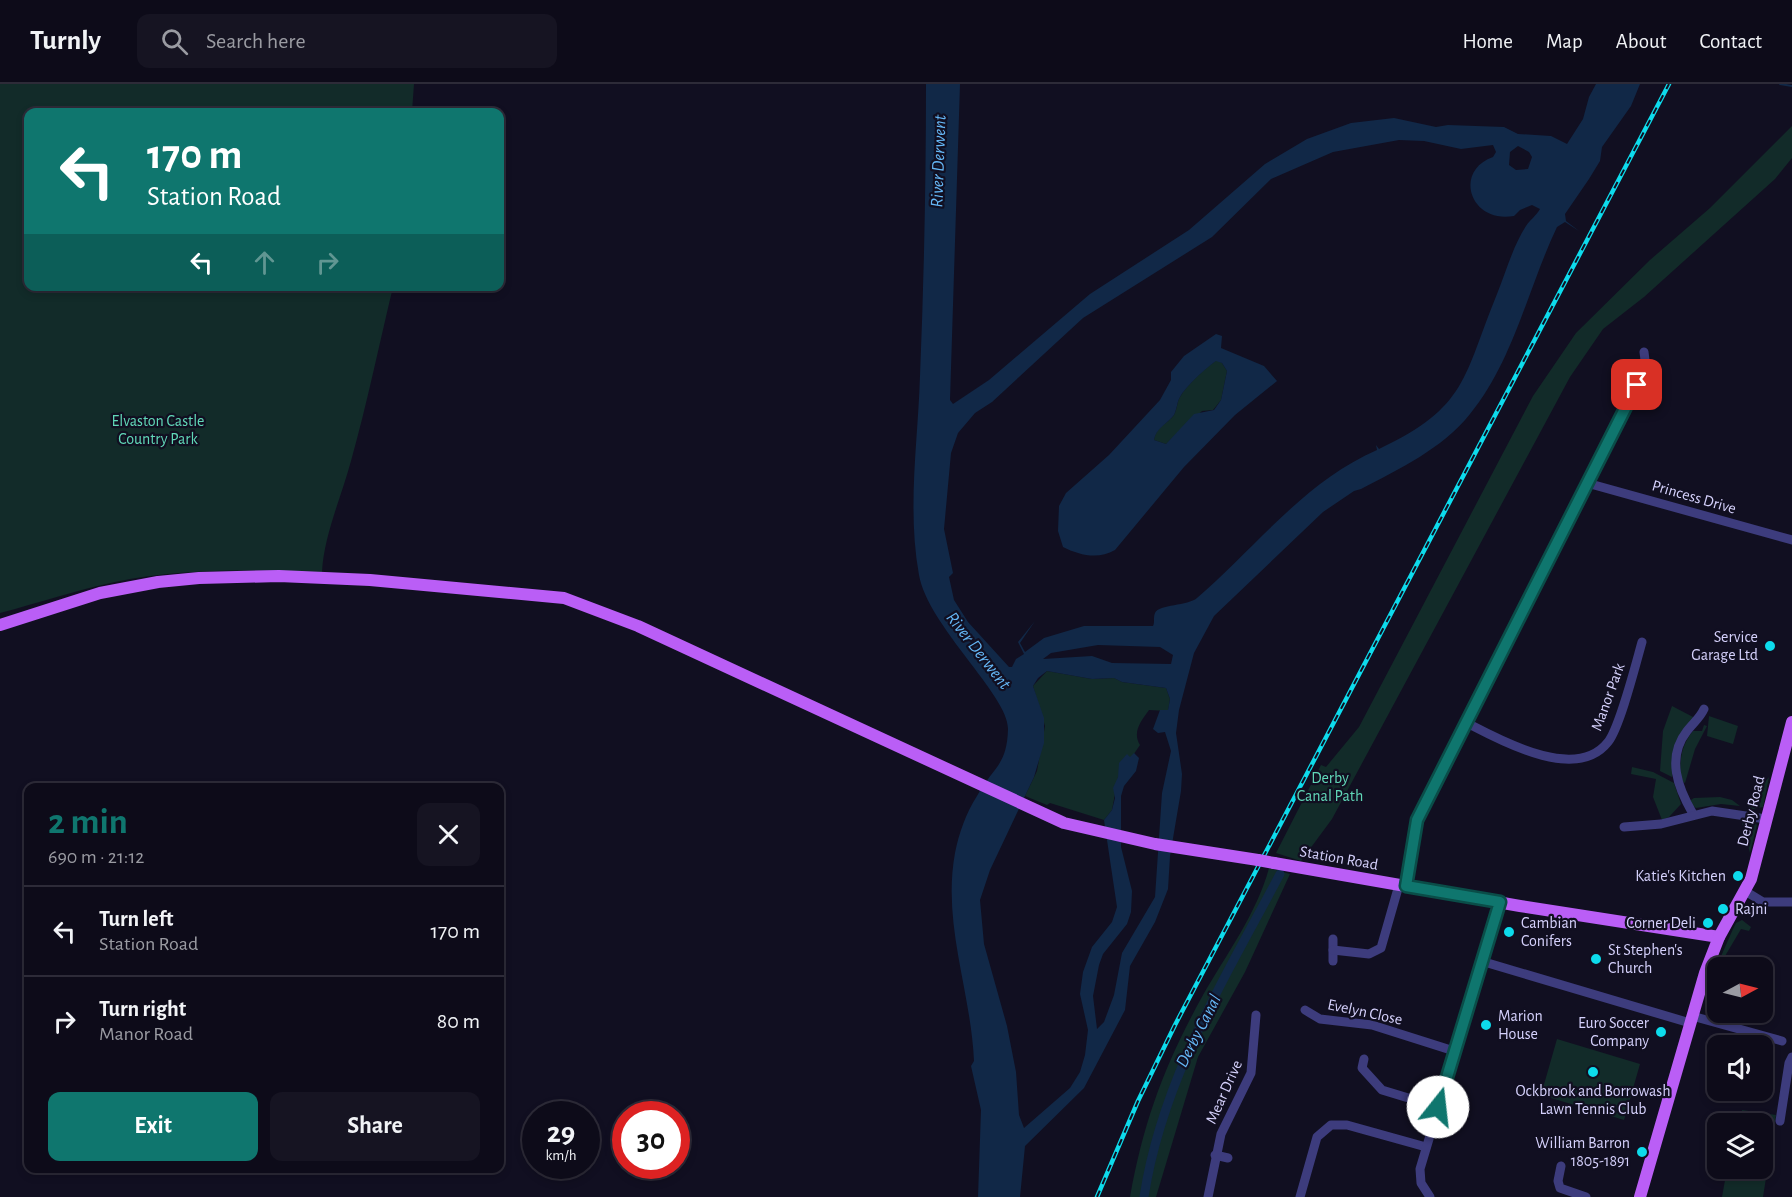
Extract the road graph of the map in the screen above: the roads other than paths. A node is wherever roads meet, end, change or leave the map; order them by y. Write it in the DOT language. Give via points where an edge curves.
graph roads {
  1 [pos="1644,352"];
  2 [pos="1587,483"];
  3 [pos="1792,540"];
  4 [pos="0,625"];
  5 [pos="1642,642"];
  6 [pos="1639,653"];
  7 [pos="1649,657"];
  8 [pos="1704,709"];
  9 [pos="1792,722"];
  10 [pos="1467,723"];
  11 [pos="1693,814"];
  12 [pos="1766,819"];
  13 [pos="1624,826"];
  14 [pos="1403,886"];
  15 [pos="1745,891"];
  16 [pos="1500,902"];
  17 [pos="1792,902"];
  18 [pos="1719,937"];
  19 [pos="1333,939"];
  20 [pos="1333,950"];
  21 [pos="1333,960"];
  22 [pos="1481,961"];
  23 [pos="1305,1010"];
  24 [pos="1256,1015"];
  25 [pos="1691,1020"];
  26 [pos="1266,1040"];
  27 [pos="1255,1041"];
  28 [pos="1782,1041"];
  29 [pos="1454,1052"];
  30 [pos="1792,1057"];
  31 [pos="1364,1059"];
  32 [pos="1438,1107"];
  33 [pos="1787,1109"];
  34 [pos="1780,1121"];
  35 [pos="1426,1147"];
  36 [pos="1215,1155"];
  37 [pos="1227,1158"];
  38 [pos="1561,1166"];
  39 [pos="1208,1197"];
  40 [pos="1300,1197"];
  41 [pos="1430,1197"];
  42 [pos="1586,1197"];
  43 [pos="1640,1197"];
  1 -- 2 [label="street" via="1646,368"];
  2 -- 3 [label="street, Princess Drive"];
  2 -- 10 [label="street"];
  4 -- 14 [label="main road, Station Road, bridge" via="100,593 198,578 370,580 548,595 585,604 630,622 1072,825 1155,844"];
  5 -- 6 [label="street, Manor Park"];
  6 -- 7 [label="street, Manor Park"];
  6 -- 10 [label="street, Manor Park" via="1612,735 1590,755 1576,758 1534,754"];
  8 -- 11 [label="street" via="1681,740 1676,757 1676,782"];
  9 -- 12 [label="main road, Derby Road"];
  10 -- 14 [label="street" via="1417,820"];
  11 -- 12 [label="street" via="1723,812"];
  11 -- 13 [label="street" via="1661,824"];
  12 -- 15 [label="main road, Derby Road"];
  14 -- 16 [label="main road, Station Road"];
  14 -- 20 [label="street" via="1381,948 1369,954"];
  15 -- 17 [label="street" via="1763,902"];
  15 -- 18 [label="main road, Derby Road"];
  16 -- 18 [label="main road, Station Road"];
  16 -- 22 [label="street"];
  18 -- 25 [label="main road, Derby Road"];
  19 -- 20 [label="street"];
  20 -- 21 [label="street"];
  22 -- 25 [label="street"];
  22 -- 29 [label="street"];
  23 -- 29 [label="street, Evelyn Close" via="1320,1019 1371,1025"];
  24 -- 27 [label="street, Mear Drive"];
  25 -- 28 [label="street"];
  25 -- 43 [label="main road, Derby Road"];
  26 -- 27 [label="street"];
  27 -- 36 [label="street, Mear Drive" via="1251,1073 1224,1127"];
  29 -- 32 [label="street"];
  30 -- 33 [label="street"];
  31 -- 32 [label="street" via="1362,1068 1382,1090"];
  32 -- 35 [label="street"];
  33 -- 34 [label="street"];
  35 -- 40 [label="street" via="1347,1125 1331,1125 1317,1137"];
  35 -- 41 [label="street" via="1420,1177"];
  36 -- 37 [label="street"];
  36 -- 39 [label="street, Mear Drive"];
  38 -- 42 [label="street" via="1560,1188"];
}
